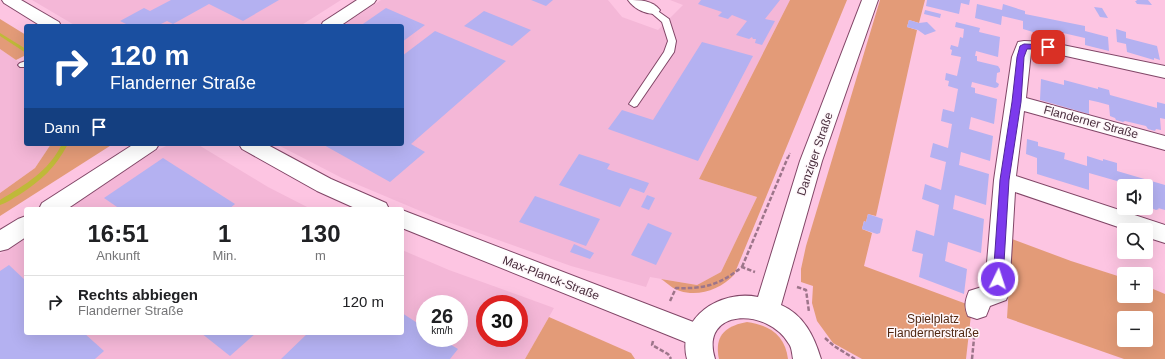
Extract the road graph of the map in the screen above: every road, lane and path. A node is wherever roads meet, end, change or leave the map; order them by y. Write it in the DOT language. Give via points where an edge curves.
graph roads {
  1 [pos="10,0"];
  2 [pos="368,0"];
  3 [pos="636,0"];
  4 [pos="870,0"];
  5 [pos="652,10"];
  6 [pos="50,24"];
  7 [pos="332,24"];
  8 [pos="1165,72"];
  9 [pos="1016,102"];
  10 [pos="634,104"];
  11 [pos="1165,143"];
  12 [pos="146,146"];
  13 [pos="253,146"];
  14 [pos="1005,180"];
  15 [pos="53,207"];
  16 [pos="374,207"];
  17 [pos="404,220"];
  18 [pos="24,225"];
  19 [pos="1165,234"];
  20 [pos="0,242"];
  21 [pos="977,308"];
  22 [pos="767,310"];
  23 [pos="652,346"];
  24 [pos="700,347"];
  25 [pos="671,359"];
  26 [pos="807,359"];
  27 [pos="972,359"];
  1 -- 6 [label="street"];
  2 -- 7 [label="street"];
  3 -- 5 [label="street"];
  4 -- 22 [label="street, Danziger Straße" via="811,161"];
  5 -- 10 [label="lane" via="666,22 672,41 669,52"];
  8 -- 9 [label="street" via="1048,47 1024,46"];
  9 -- 11 [label="street, Flanderner Straße"];
  9 -- 14 [label="street"];
  12 -- 15 [label="street"];
  13 -- 16 [label="street" via="324,185"];
  14 -- 19 [label="street"];
  14 -- 21 [label="street" via="997,293 978,300"];
  17 -- 24 [label="street, Max-Planck-Straße"];
  18 -- 20 [label="street"];
  21 -- 27 [label="path"];
  22 -- 24 [label="street" via="746,306 725,309 714,315 706,324"];
  22 -- 26 [label="street" via="779,316 798,335"];
  23 -- 25 [label="path" via="668,354"];
}
